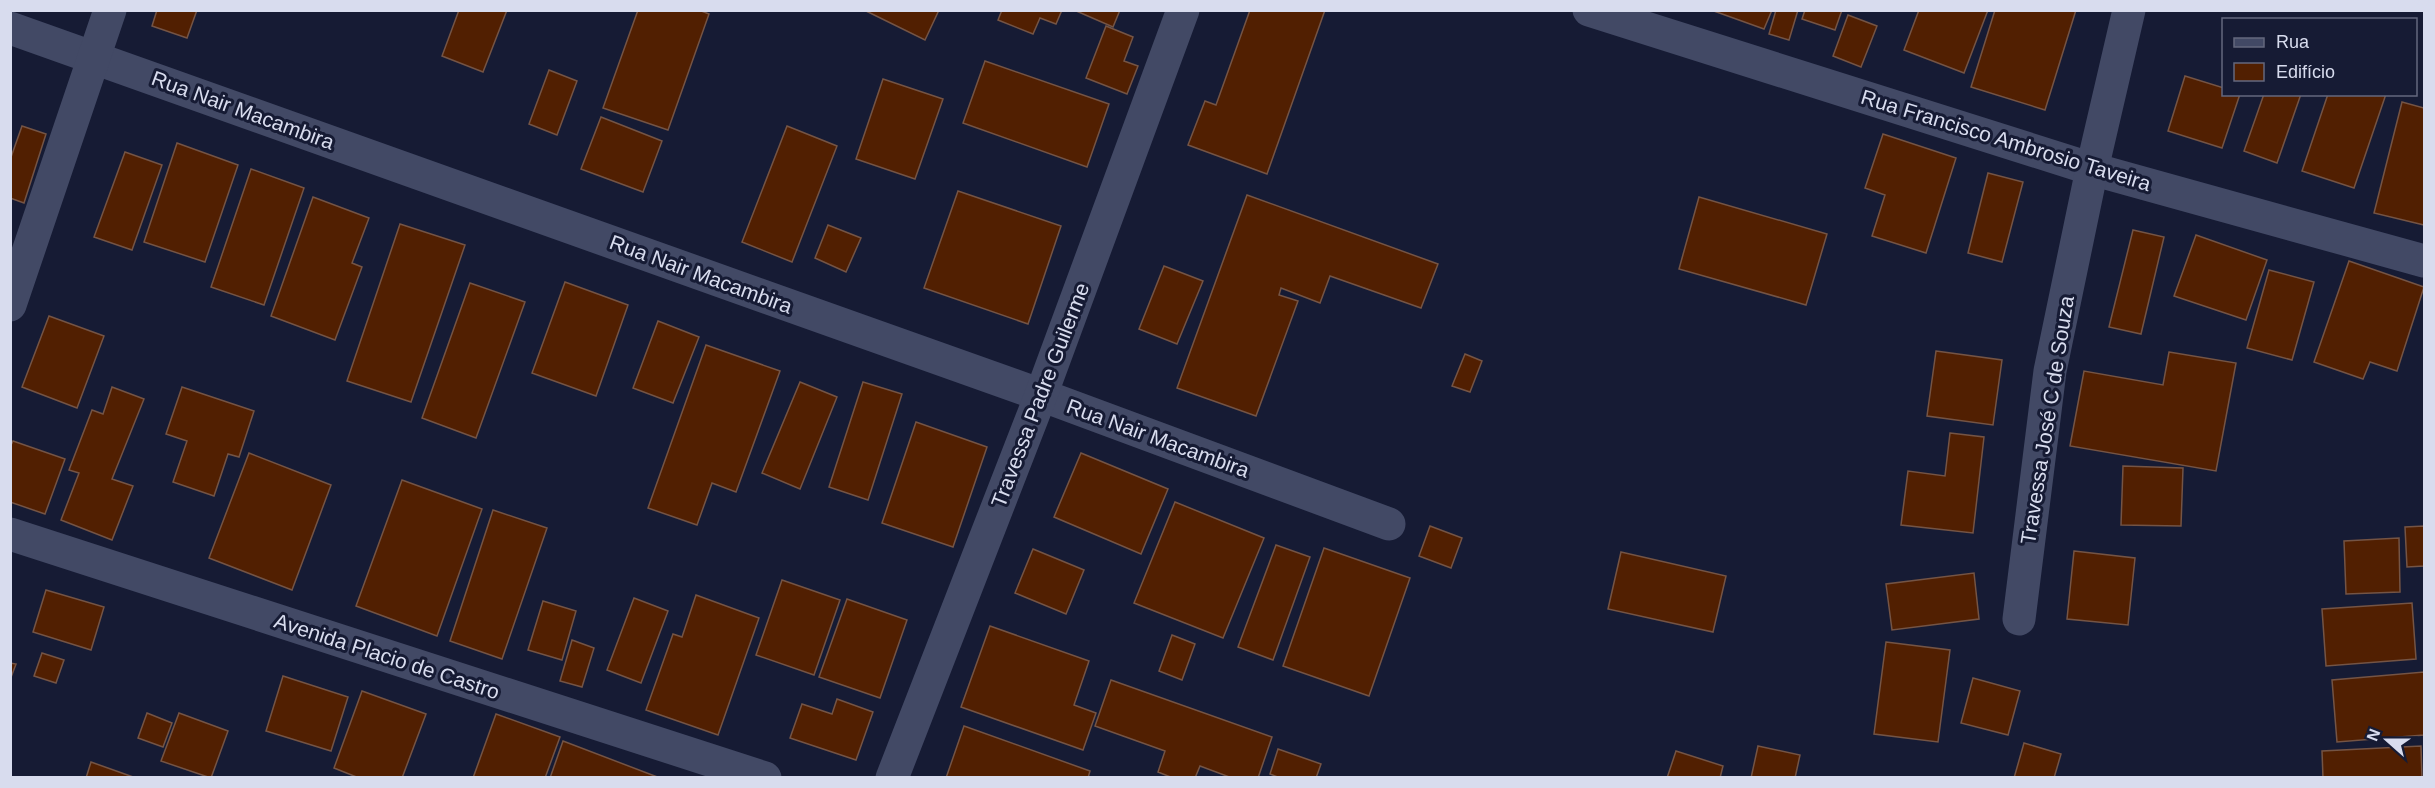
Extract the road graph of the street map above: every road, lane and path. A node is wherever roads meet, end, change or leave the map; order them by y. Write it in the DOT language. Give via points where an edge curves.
graph roads {
  1 [pos="110,10"];
  2 [pos="1183,10"];
  3 [pos="1589,10"];
  4 [pos="2129,10"];
  5 [pos="10,28"];
  6 [pos="95,57"];
  7 [pos="2092,169"];
  8 [pos="2424,261"];
  9 [pos="10,306"];
  10 [pos="1041,395"];
  11 [pos="1389,524"];
  12 [pos="10,534"];
  13 [pos="2019,619"];
  14 [pos="765,777"];
  15 [pos="892,777"];
  1 -- 6 [label="street"];
  2 -- 10 [label="street, Travessa Padre Guilerme"];
  3 -- 7 [label="street, Rua Francisco Ambrosio Taveira"];
  4 -- 7 [label="street, Travessa José C de Souza"];
  5 -- 6 [label="street, Rua Nair Macambira"];
  6 -- 9 [label="street"];
  6 -- 10 [label="street, Rua Nair Macambira"];
  7 -- 8 [label="street, Rua Francisco Ambrosio Taveira"];
  7 -- 13 [label="street, Travessa José C de Souza" via="2050,371"];
  10 -- 11 [label="street, Rua Nair Macambira"];
  10 -- 15 [label="street, Travessa Padre Guilerme"];
  12 -- 14 [label="street, Avenida Placio de Castro"];
}
